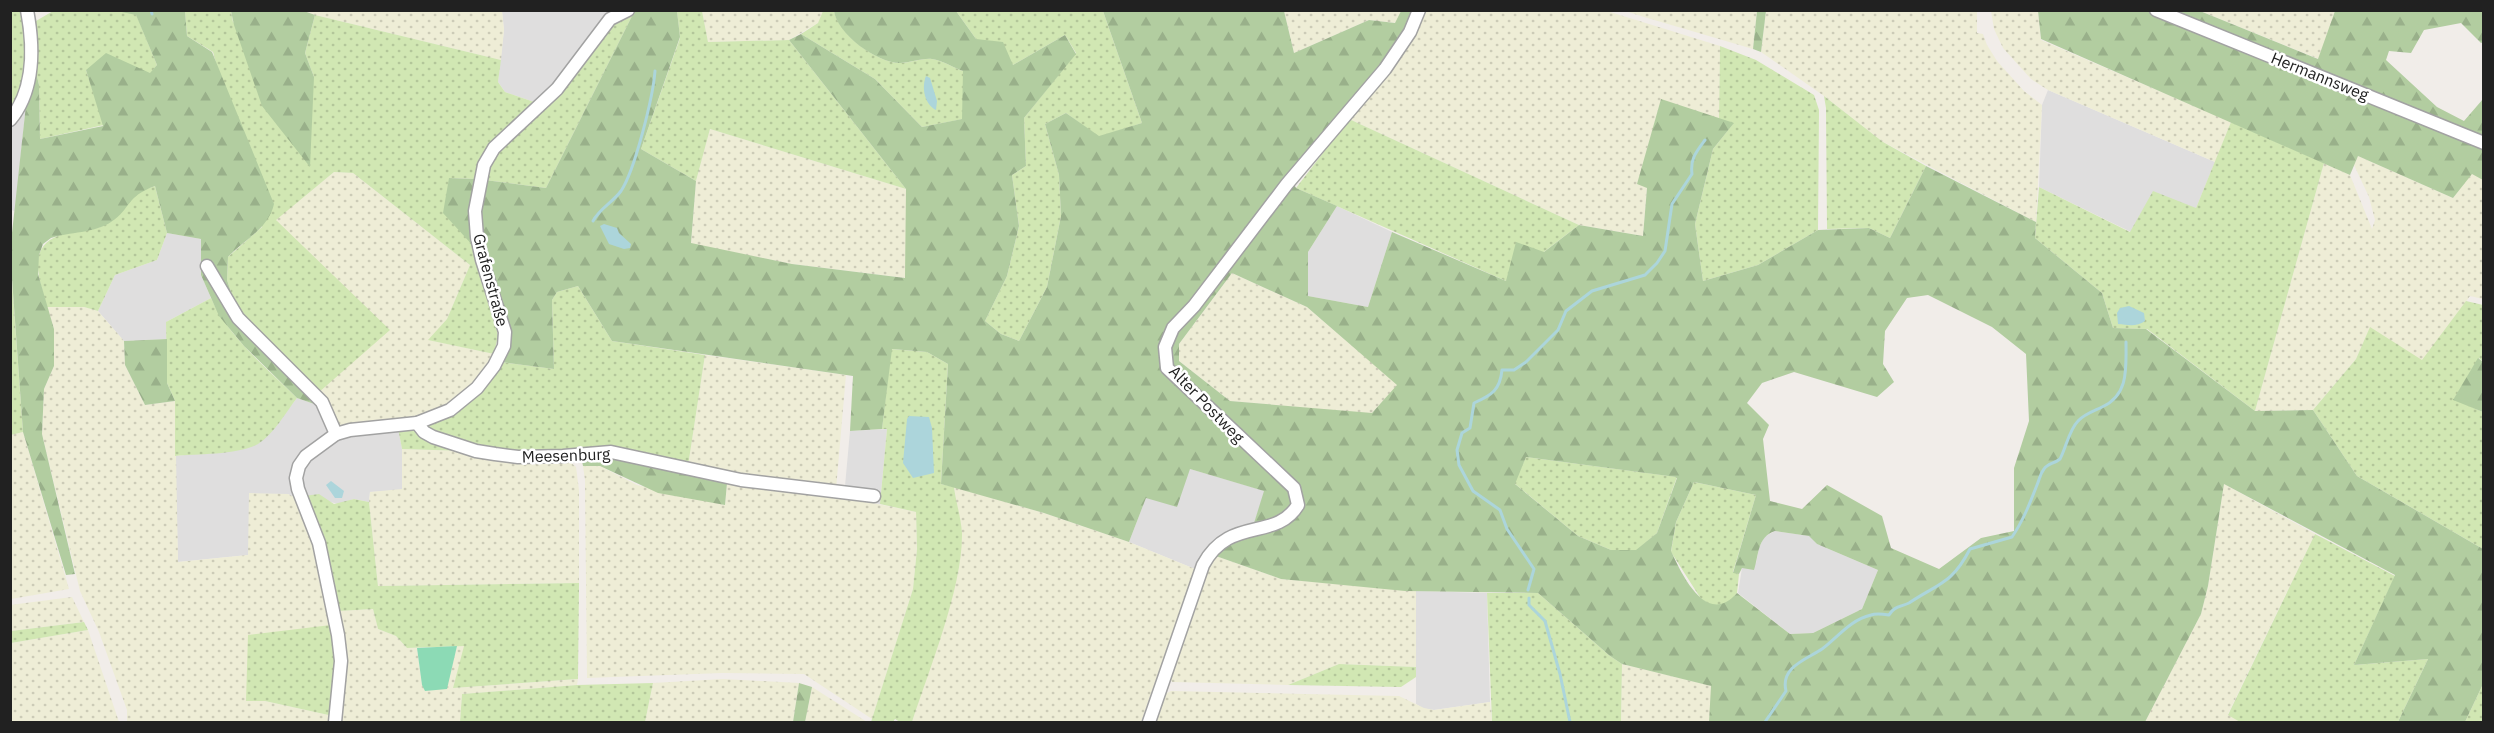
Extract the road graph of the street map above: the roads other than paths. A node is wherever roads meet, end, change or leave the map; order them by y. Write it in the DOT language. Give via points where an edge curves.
graph roads {
  1 [pos="27,10"];
  2 [pos="628,10"];
  3 [pos="1419,10"];
  4 [pos="2156,10"];
  5 [pos="10,120"];
  6 [pos="2484,142"];
  7 [pos="207,266"];
  8 [pos="417,423"];
  9 [pos="336,434"];
  10 [pos="874,496"];
  11 [pos="335,723"];
  12 [pos="1149,723"];
  1 -- 5 [label="street" via="32,63 23,101"];
  2 -- 8 [label="street, Grafenstraße" via="610,19 557,89 494,148 484,165 475,211 477,237 505,332 504,346 494,366 471,394 450,410"];
  3 -- 12 [label="street, Alter Postweg" via="1410,32 1385,69 1173,328 1165,347 1167,368 1294,488 1298,505 1286,519 1236,533 1210,551"];
  4 -- 6 [label="street, Hermannsweg"];
  7 -- 9 [label="street" via="238,318 322,402"];
  8 -- 9 [label="street"];
  8 -- 10 [label="street, Meesenburg" via="433,437 485,452 518,457 611,452 741,480"];
  9 -- 11 [label="street" via="306,456 296,478 331,594 341,661"];
}
